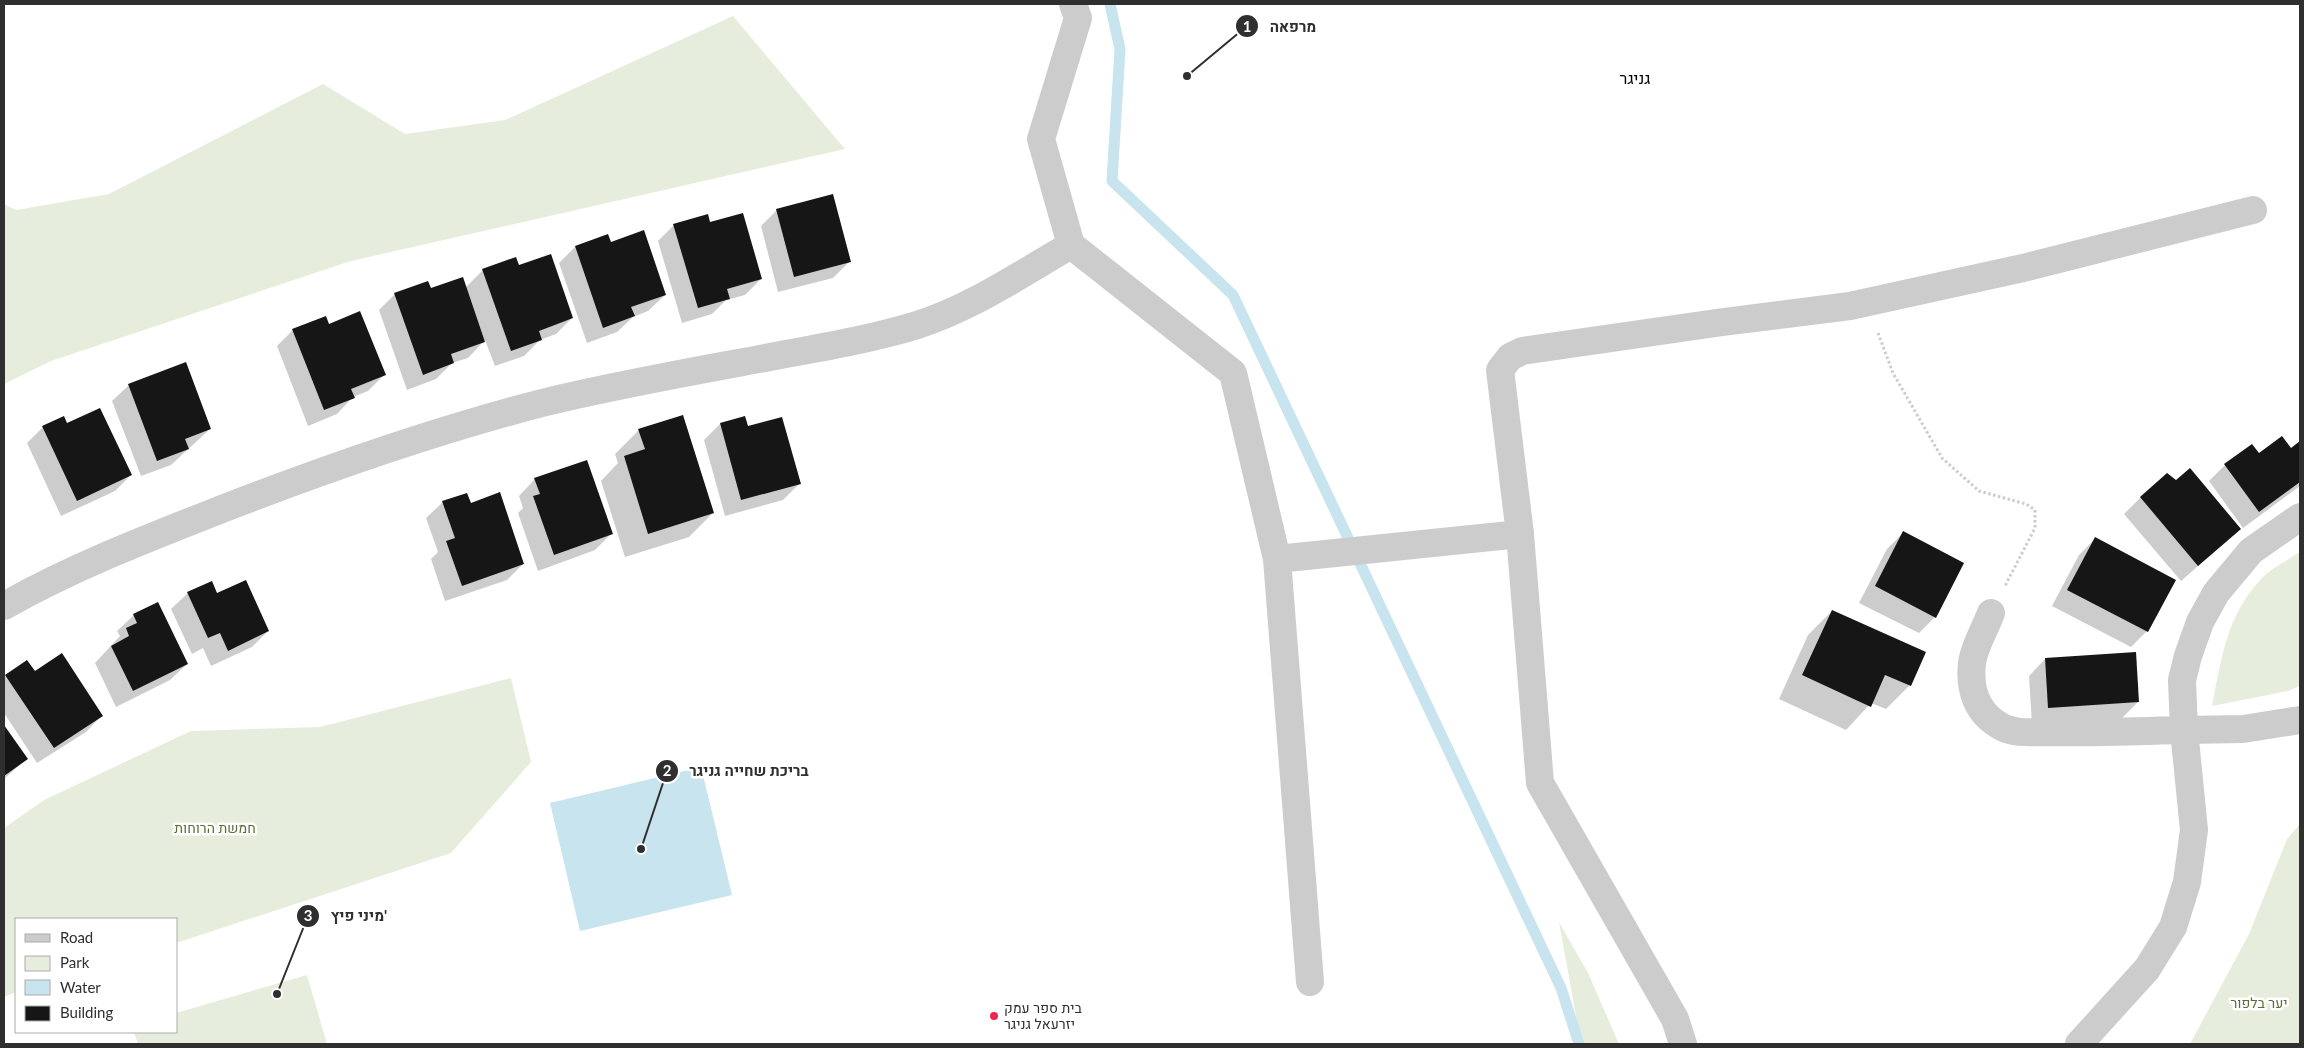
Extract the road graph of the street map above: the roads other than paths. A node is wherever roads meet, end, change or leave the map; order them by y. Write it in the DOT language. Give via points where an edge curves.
graph roads {
  1 [pos="1073,4"];
  2 [pos="2252,210"];
  3 [pos="1071,245"];
  4 [pos="2300,517"];
  5 [pos="1520,534"];
  6 [pos="1277,558"];
  7 [pos="4,606"];
  8 [pos="1991,614"];
  9 [pos="2300,720"];
  10 [pos="2184,730"];
  11 [pos="1310,982"];
  12 [pos="1683,1044"];
  13 [pos="2079,1044"];
  1 -- 3 [label="street" via="1078,18 1041,139"];
  2 -- 5 [label="street" via="2023,268 1850,306 1522,351 1510,357 1500,370"];
  3 -- 6 [label="street" via="1233,373"];
  3 -- 7 [label="street" via="970,303 916,325 846,343 547,402 421,438 278,488 136,543"];
  4 -- 10 [label="street" via="2251,551 2216,593 2200,622 2182,680"];
  5 -- 6 [label="street"];
  5 -- 12 [label="street" via="1540,783 1675,1019"];
  6 -- 11 [label="street"];
  8 -- 10 [label="street" via="1972,662 1972,682 1976,704 1987,718 2003,728 2018,732 2071,733"];
  9 -- 10 [label="street" via="2243,729"];
  10 -- 13 [label="street" via="2194,830 2187,882 2173,927 2147,969"];
}
